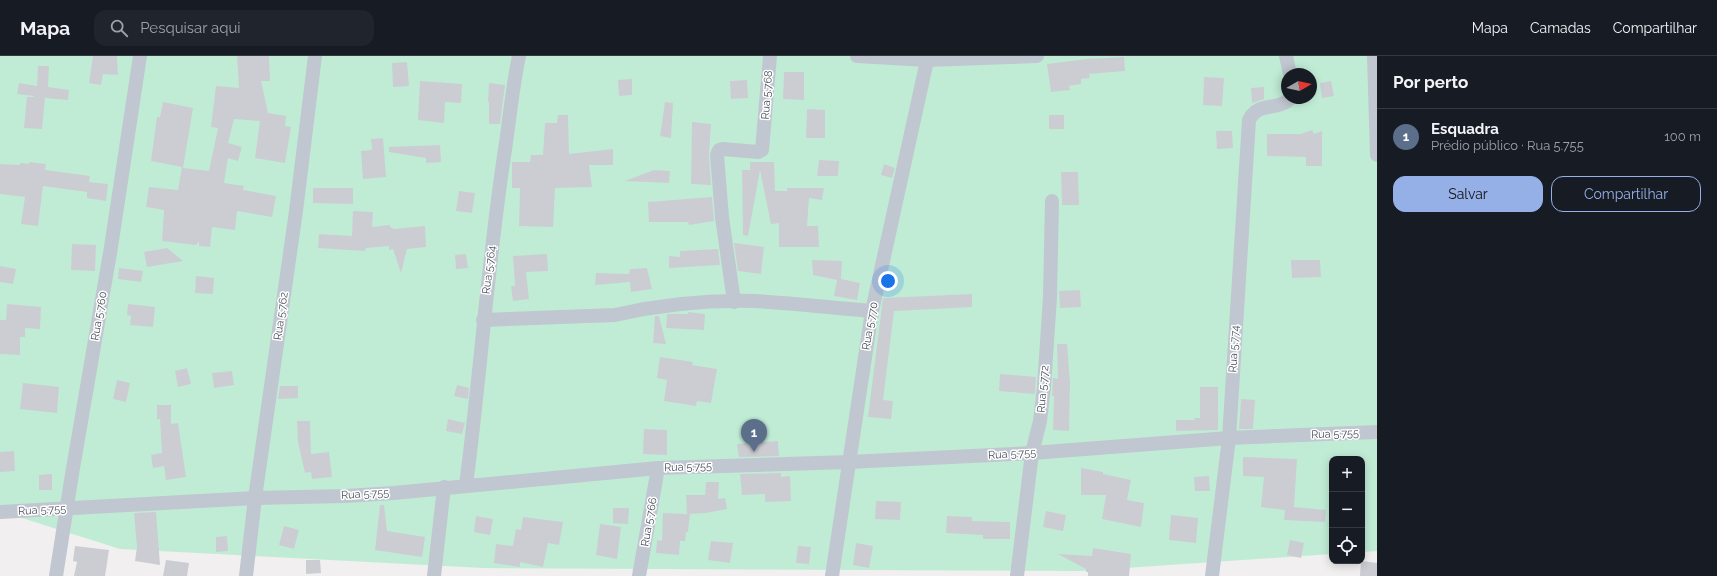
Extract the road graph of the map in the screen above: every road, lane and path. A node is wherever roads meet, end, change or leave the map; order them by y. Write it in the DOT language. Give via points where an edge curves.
graph roads {
  1 [pos="140,56"];
  2 [pos="315,56"];
  3 [pos="520,56"];
  4 [pos="770,56"];
  5 [pos="857,56"];
  6 [pos="1037,56"];
  7 [pos="1286,56"];
  8 [pos="1374,56"];
  9 [pos="927,58"];
  10 [pos="1289,68"];
  11 [pos="1285,104"];
  12 [pos="1377,155"];
  13 [pos="1052,201"];
  14 [pos="734,302"];
  15 [pos="872,311"];
  16 [pos="483,320"];
  17 [pos="1377,432"];
  18 [pos="1229,438"];
  19 [pos="1032,453"];
  20 [pos="850,462"];
  21 [pos="658,468"];
  22 [pos="466,485"];
  23 [pos="444,487"];
  24 [pos="255,498"];
  25 [pos="66,509"];
  26 [pos="0,512"];
  27 [pos="56,576"];
  28 [pos="246,576"];
  29 [pos="434,576"];
  30 [pos="639,576"];
  31 [pos="832,576"];
  32 [pos="1017,576"];
  33 [pos="1212,576"];
  1 -- 25 [label="street, Rua 5.760" via="111,247"];
  2 -- 24 [label="street, Rua 5.762" via="296,211"];
  3 -- 16 [label="street, Rua 5.764" via="498,190"];
  4 -- 14 [label="street, Rua 5.768" via="761,152 722,149 717,155 722,217"];
  5 -- 9 [label="street"];
  6 -- 9 [label="street"];
  7 -- 10 [label="street"];
  8 -- 12 [label="street"];
  9 -- 15 [label="street, Rua 5.770"];
  11 -- 18 [label="street, Rua 5.774" via="1256,110 1249,120"];
  13 -- 19 [label="street, Rua 5.772" via="1050,297 1044,387 1040,422"];
  14 -- 15 [label="street" via="754,301"];
  14 -- 16 [label="street" via="635,310 615,315"];
  15 -- 20 [label="street, Rua 5.770"];
  16 -- 22 [label="street, Rua 5.764"];
  17 -- 18 [label="street, Rua 5.755"];
  18 -- 19 [label="street, Rua 5.755"];
  18 -- 33 [label="street, Rua 5.774"];
  19 -- 20 [label="street, Rua 5.755"];
  19 -- 32 [label="street, Rua 5.772"];
  20 -- 21 [label="street, Rua 5.755"];
  20 -- 31 [label="street, Rua 5.770"];
  21 -- 22 [label="street, Rua 5.755"];
  21 -- 30 [label="street, Rua 5.766"];
  22 -- 23 [label="street, Rua 5.755"];
  23 -- 24 [label="street, Rua 5.755" via="345,496"];
  23 -- 29 [label="street"];
  24 -- 25 [label="street, Rua 5.755"];
  24 -- 28 [label="street, Rua 5.762"];
  25 -- 26 [label="street, Rua 5.755"];
  25 -- 27 [label="street, Rua 5.760"];
}
